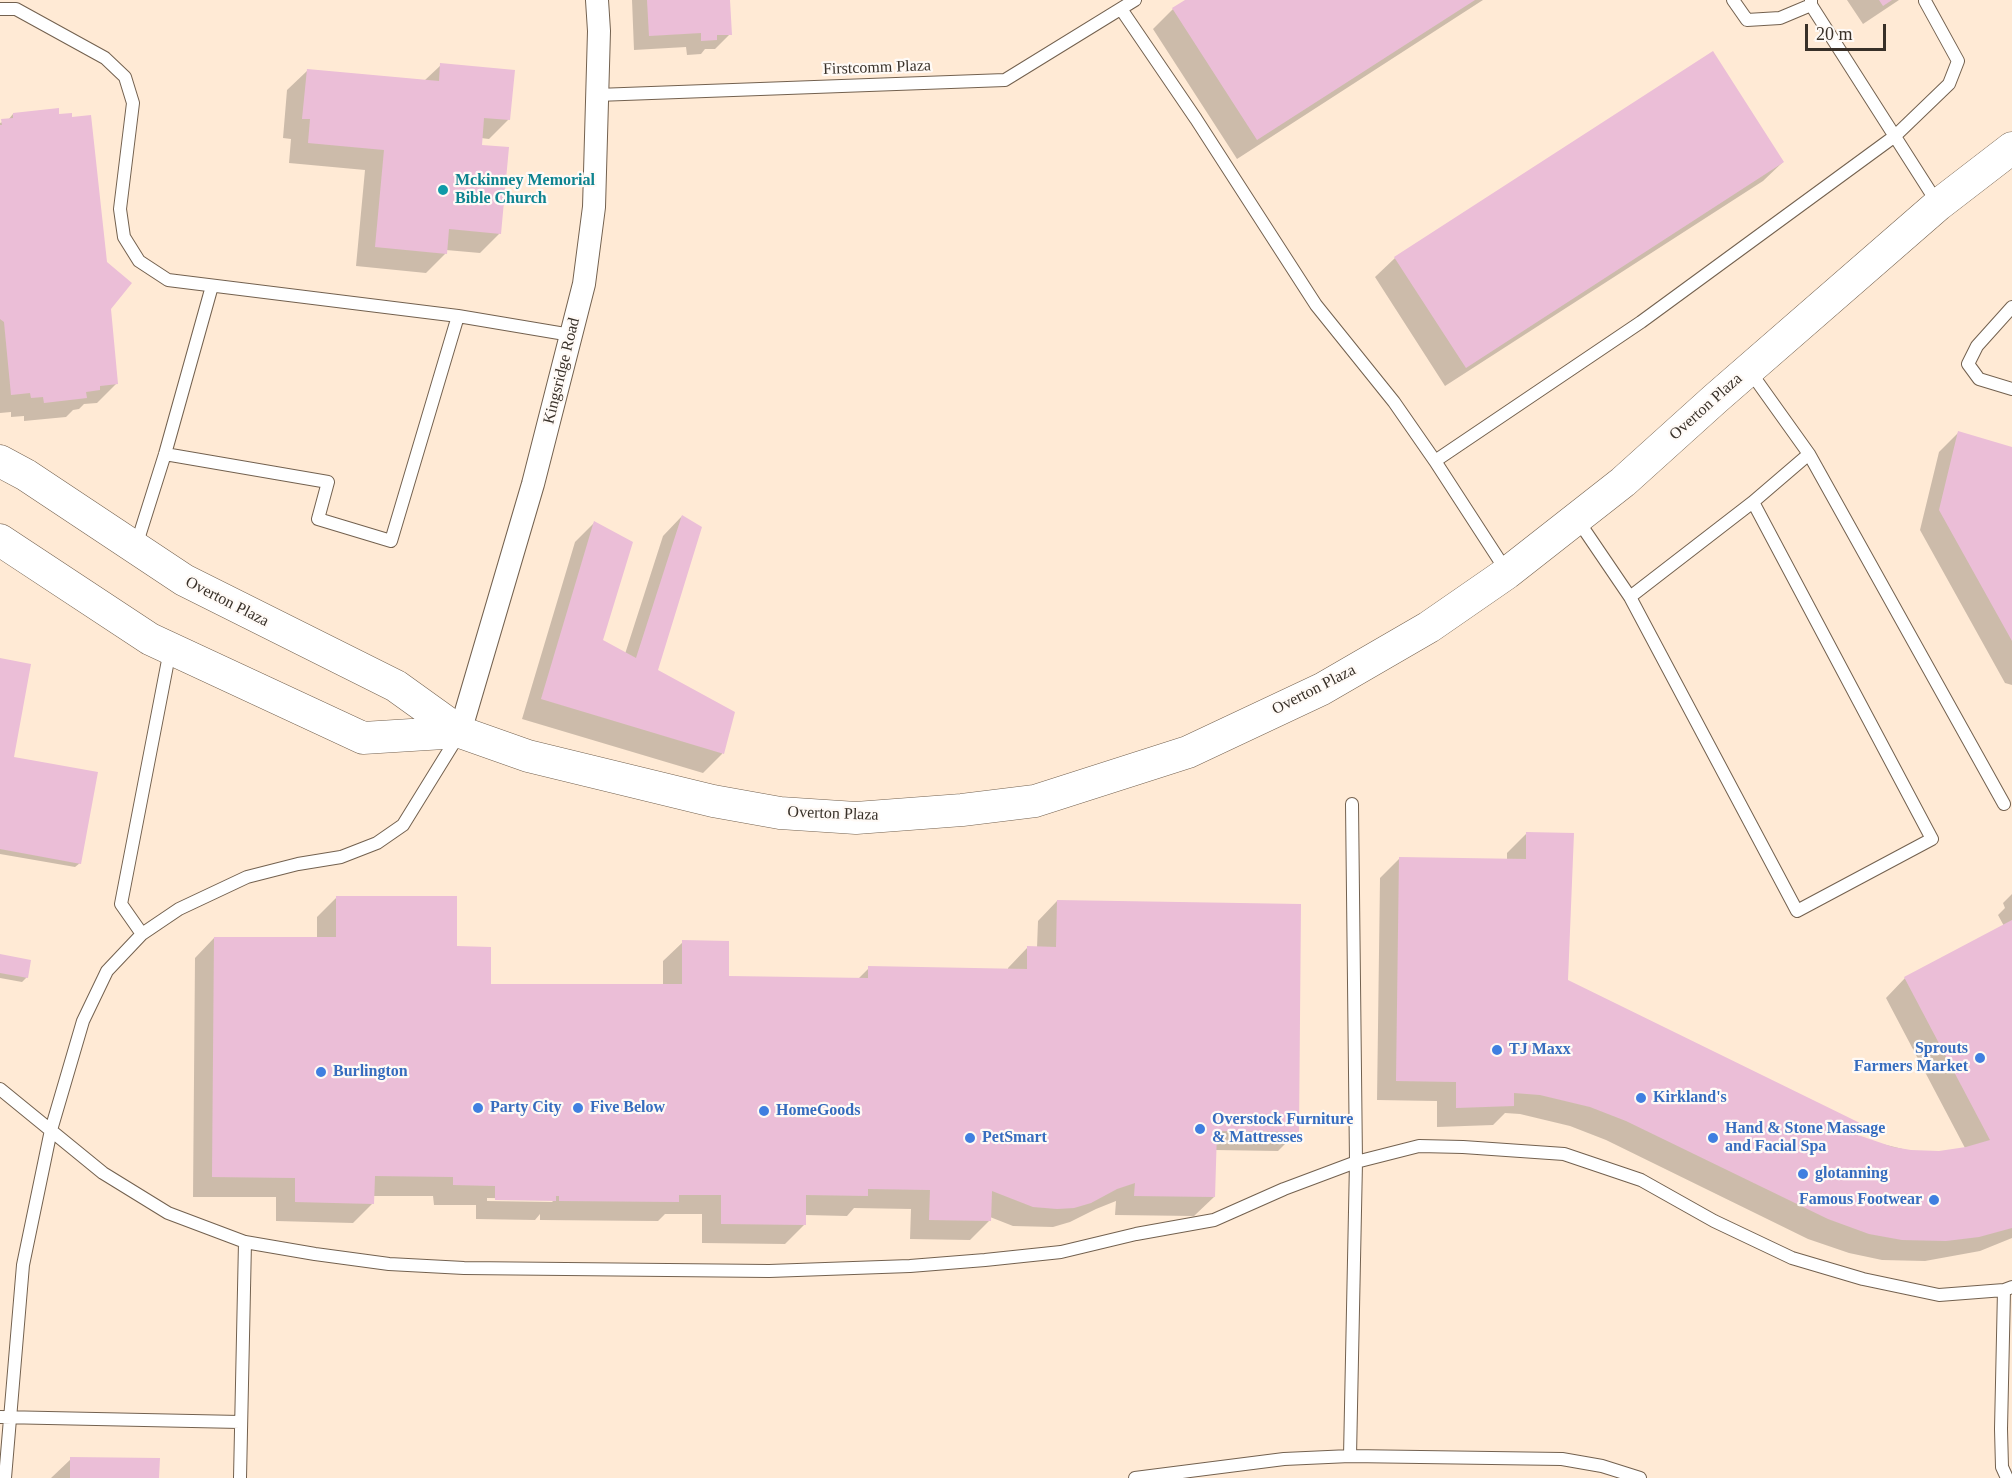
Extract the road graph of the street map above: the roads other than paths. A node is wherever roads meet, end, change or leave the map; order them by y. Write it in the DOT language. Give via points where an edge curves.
graph roads {
  1 [pos="597,0"];
  2 [pos="1135,0"];
  3 [pos="1733,0"];
  4 [pos="1925,1"];
  5 [pos="1811,2"];
  6 [pos="0,9"];
  7 [pos="1121,9"];
  8 [pos="597,95"];
  9 [pos="1895,136"];
  10 [pos="2012,148"];
  11 [pos="1938,205"];
  12 [pos="212,286"];
  13 [pos="2012,307"];
  14 [pos="458,316"];
  15 [pos="571,335"];
  16 [pos="1749,369"];
  17 [pos="2012,389"];
  18 [pos="165,454"];
  19 [pos="1809,454"];
  20 [pos="0,461"];
  21 [pos="1435,461"];
  22 [pos="1753,502"];
  23 [pos="1577,518"];
  24 [pos="0,540"];
  25 [pos="135,548"];
  26 [pos="1507,573"];
  27 [pos="1630,597"];
  28 [pos="170,650"];
  29 [pos="460,732"];
  30 [pos="1352,804"];
  31 [pos="2004,804"];
  32 [pos="142,934"];
  33 [pos="0,1089"];
  34 [pos="51,1130"];
  35 [pos="1356,1162"];
  36 [pos="245,1242"];
  37 [pos="2008,1288"];
  38 [pos="4,1418"];
  39 [pos="240,1422"];
  40 [pos="1350,1456"];
  41 [pos="5,1478"];
  42 [pos="240,1478"];
  43 [pos="1135,1478"];
  44 [pos="1640,1478"];
  45 [pos="2007,1478"];
  1 -- 8 [label="street, Kingsridge Road"];
  2 -- 7 [label="lane, Firstcomm Plaza"];
  3 -- 5 [label="lane" via="1747,20 1780,18"];
  4 -- 9 [label="lane" via="1958,61 1949,84"];
  5 -- 9 [label="lane"];
  6 -- 12 [label="lane" via="16,9 105,58 125,77 133,103 120,209 124,237 139,261 168,280"];
  7 -- 8 [label="lane, Firstcomm Plaza" via="1005,80"];
  7 -- 21 [label="lane" via="1316,305 1394,402"];
  8 -- 15 [label="street, Kingsridge Road" via="594,207 584,284"];
  9 -- 11 [label="lane"];
  9 -- 21 [label="lane" via="1641,322"];
  10 -- 11 [label="street, Overton Plaza"];
  11 -- 16 [label="street, Overton Plaza"];
  12 -- 14 [label="lane"];
  12 -- 18 [label="lane"];
  13 -- 17 [label="lane" via="1977,345 1968,364 1979,379"];
  14 -- 15 [label="lane"];
  14 -- 18 [label="lane" via="392,541 318,519 328,482"];
  15 -- 29 [label="street, Kingsridge Road" via="533,484"];
  16 -- 19 [label="lane"];
  16 -- 23 [label="street, Overton Plaza"];
  18 -- 25 [label="lane"];
  19 -- 22 [label="lane"];
  19 -- 31 [label="lane"];
  20 -- 25 [label="street, Overton Plaza"];
  21 -- 26 [label="lane"];
  22 -- 27 [label="lane"];
  22 -- 27 [label="lane" via="1932,839 1797,911"];
  23 -- 26 [label="street, Overton Plaza"];
  23 -- 27 [label="lane"];
  24 -- 28 [label="street, Overton Plaza"];
  25 -- 29 [label="street, Overton Plaza" via="184,580 396,686"];
  26 -- 29 [label="street, Overton Plaza" via="1429,627 1322,689 1188,752 1035,801 856,818 780,813 713,801 528,756"];
  28 -- 29 [label="street, Overton Plaza" via="363,738"];
  28 -- 32 [label="lane" via="121,904"];
  29 -- 32 [label="lane" via="403,825 378,843 341,857 247,877 178,909"];
  30 -- 35 [label="lane"];
  32 -- 34 [label="lane" via="107,971 82,1021"];
  33 -- 34 [label="lane"];
  34 -- 36 [label="lane" via="103,1173 168,1213"];
  34 -- 38 [label="lane" via="23,1265"];
  35 -- 36 [label="lane" via="1214,1220 1061,1252 910,1266 769,1271 464,1268 389,1264"];
  35 -- 37 [label="lane" via="1419,1146 1564,1154 1641,1180 1714,1221 1802,1261 1939,1295"];
  35 -- 40 [label="lane"];
  36 -- 39 [label="lane"];
  37 -- 45 [label="lane" via="2002,1448 2002,1467"];
  38 -- 39 [label="lane"];
  38 -- 41 [label="lane"];
  39 -- 42 [label="lane"];
  40 -- 43 [label="lane" via="1284,1459"];
  40 -- 44 [label="lane" via="1562,1459"];
}
